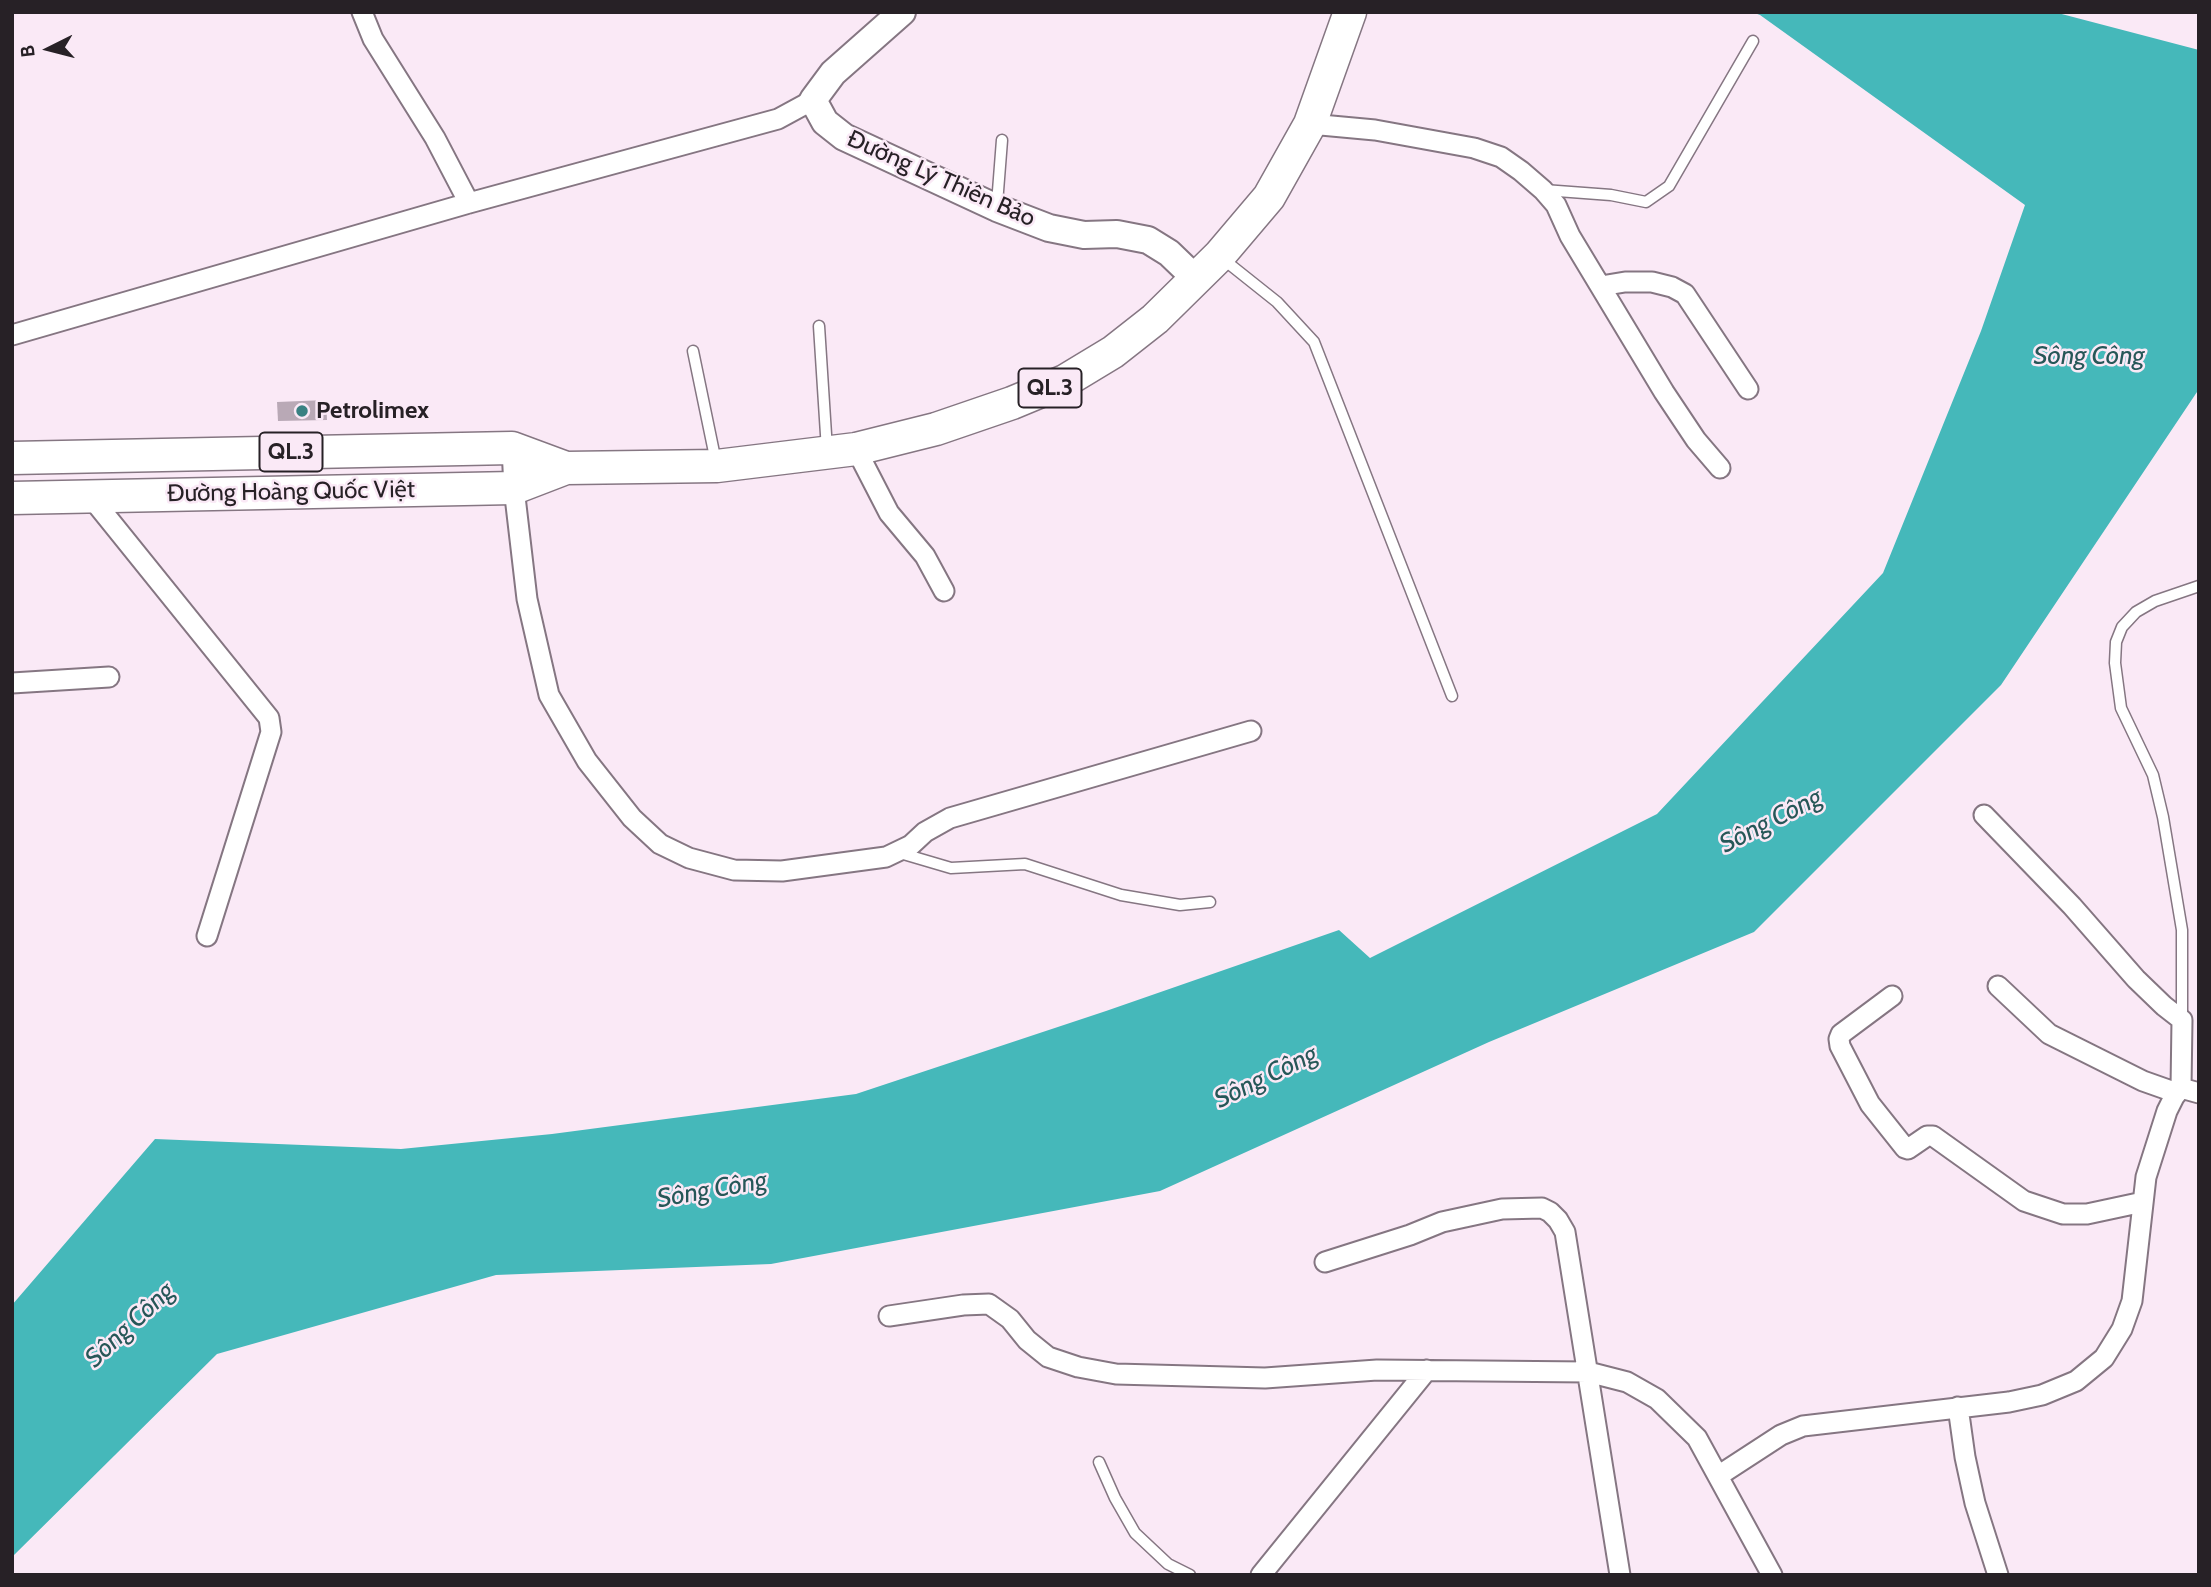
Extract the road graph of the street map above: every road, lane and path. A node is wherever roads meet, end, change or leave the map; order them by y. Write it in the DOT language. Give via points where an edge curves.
graph roads {
  1 [pos="362,12"];
  2 [pos="902,12"];
  3 [pos="1350,12"];
  4 [pos="1753,41"];
  5 [pos="813,100"];
  6 [pos="1310,124"];
  7 [pos="1002,140"];
  8 [pos="1543,190"];
  9 [pos="469,204"];
  10 [pos="996,208"];
  11 [pos="1219,256"];
  12 [pos="1196,279"];
  13 [pos="1601,286"];
  14 [pos="819,326"];
  15 [pos="12,335"];
  16 [pos="693,351"];
  17 [pos="1748,389"];
  18 [pos="512,448"];
  19 [pos="842,452"];
  20 [pos="12,458"];
  21 [pos="716,466"];
  22 [pos="1720,467"];
  23 [pos="566,468"];
  24 [pos="514,488"];
  25 [pos="90,496"];
  26 [pos="12,498"];
  27 [pos="2199,586"];
  28 [pos="944,591"];
  29 [pos="109,677"];
  30 [pos="12,682"];
  31 [pos="1452,696"];
  32 [pos="1251,731"];
  33 [pos="1984,815"];
  34 [pos="896,852"];
  35 [pos="1210,902"];
  36 [pos="207,936"];
  37 [pos="1998,986"];
  38 [pos="1892,996"];
  39 [pos="2182,1020"];
  40 [pos="2186,1091"];
  41 [pos="2143,1202"];
  42 [pos="1325,1262"];
  43 [pos="889,1316"];
  44 [pos="1427,1370"];
  45 [pos="1588,1372"];
  46 [pos="1958,1407"];
  47 [pos="1098,1462"];
  48 [pos="1718,1476"];
  49 [pos="1190,1575"];
  50 [pos="1261,1575"];
  51 [pos="1620,1575"];
  52 [pos="1772,1575"];
  53 [pos="1998,1575"];
  1 -- 9 [label="street"];
  2 -- 5 [label="main road" via="833,73"];
  3 -- 6 [label="highway, Đường Hoàng Quốc Việt / QL.3"];
  4 -- 8 [label="lane" via="1669,186 1646,202"];
  5 -- 9 [label="street" via="778,119"];
  5 -- 10 [label="main road, Đường Lý Thiên Bảo" via="825,122 844,137"];
  6 -- 8 [label="street" via="1474,148 1501,157"];
  6 -- 11 [label="highway, Đường Hoàng Quốc Việt / QL.3" via="1269,198"];
  7 -- 10 [label="lane"];
  8 -- 13 [label="street"];
  9 -- 15 [label="street"];
  10 -- 12 [label="main road, Đường Lý Thiên Bảo" via="1049,228 1149,240"];
  11 -- 12 [label="highway, Đường Hoàng Quốc Việt / QL.3"];
  11 -- 31 [label="lane" via="1277,302 1314,342"];
  12 -- 19 [label="highway, Đường Hoàng Quốc Việt / QL.3" via="1113,352 1065,381 936,429"];
  13 -- 17 [label="street" via="1653,282 1685,294"];
  13 -- 22 [label="street" via="1664,392"];
  14 -- 19 [label="lane"];
  16 -- 21 [label="lane"];
  18 -- 20 [label="highway, Đường Hoàng Quốc Việt / QL.3"];
  18 -- 23 [label="highway, Đường Hoàng Quốc Việt / QL.3"];
  18 -- 24 [label="street"];
  19 -- 21 [label="highway, Đường Hoàng Quốc Việt / QL.3"];
  19 -- 28 [label="street" via="925,556"];
  21 -- 23 [label="highway, Đường Hoàng Quốc Việt / QL.3"];
  23 -- 24 [label="highway, Đường Hoàng Quốc Việt / QL.3"];
  24 -- 25 [label="highway, Đường Hoàng Quốc Việt / QL.3"];
  24 -- 34 [label="street" via="527,599 549,695 587,761 632,818 660,844 689,858 734,870 782,871"];
  25 -- 26 [label="highway, Đường Hoàng Quốc Việt / QL.3"];
  25 -- 36 [label="street" via="269,718 271,732"];
  27 -- 39 [label="lane" via="2136,612 2119,634 2115,663 2121,708 2153,775 2162,817 2182,930"];
  29 -- 30 [label="street"];
  32 -- 34 [label="street" via="950,818"];
  33 -- 39 [label="street" via="2136,979"];
  34 -- 35 [label="lane" via="951,867 1025,864 1121,895 1180,905"];
  37 -- 40 [label="street" via="2049,1034 2143,1081"];
  38 -- 41 [label="street" via="1839,1039 1870,1104 1905,1148 1933,1136 2024,1201 2063,1214 2087,1214"];
  39 -- 40 [label="street"];
  40 -- 41 [label="street" via="2167,1111"];
  41 -- 46 [label="street" via="2132,1301 2104,1358 2076,1381 2042,1395"];
  42 -- 45 [label="street" via="1442,1222 1503,1209 1542,1208 1565,1232"];
  43 -- 44 [label="street" via="989,1304 1048,1357 1116,1374 1265,1378"];
  44 -- 45 [label="street"];
  44 -- 50 [label="street"];
  45 -- 48 [label="street" via="1627,1382 1657,1399 1697,1438"];
  45 -- 51 [label="street"];
  46 -- 48 [label="street" via="1803,1426 1780,1435"];
  46 -- 53 [label="street" via="1975,1503"];
  47 -- 49 [label="lane" via="1135,1533 1168,1564"];
  48 -- 52 [label="street"];
}
